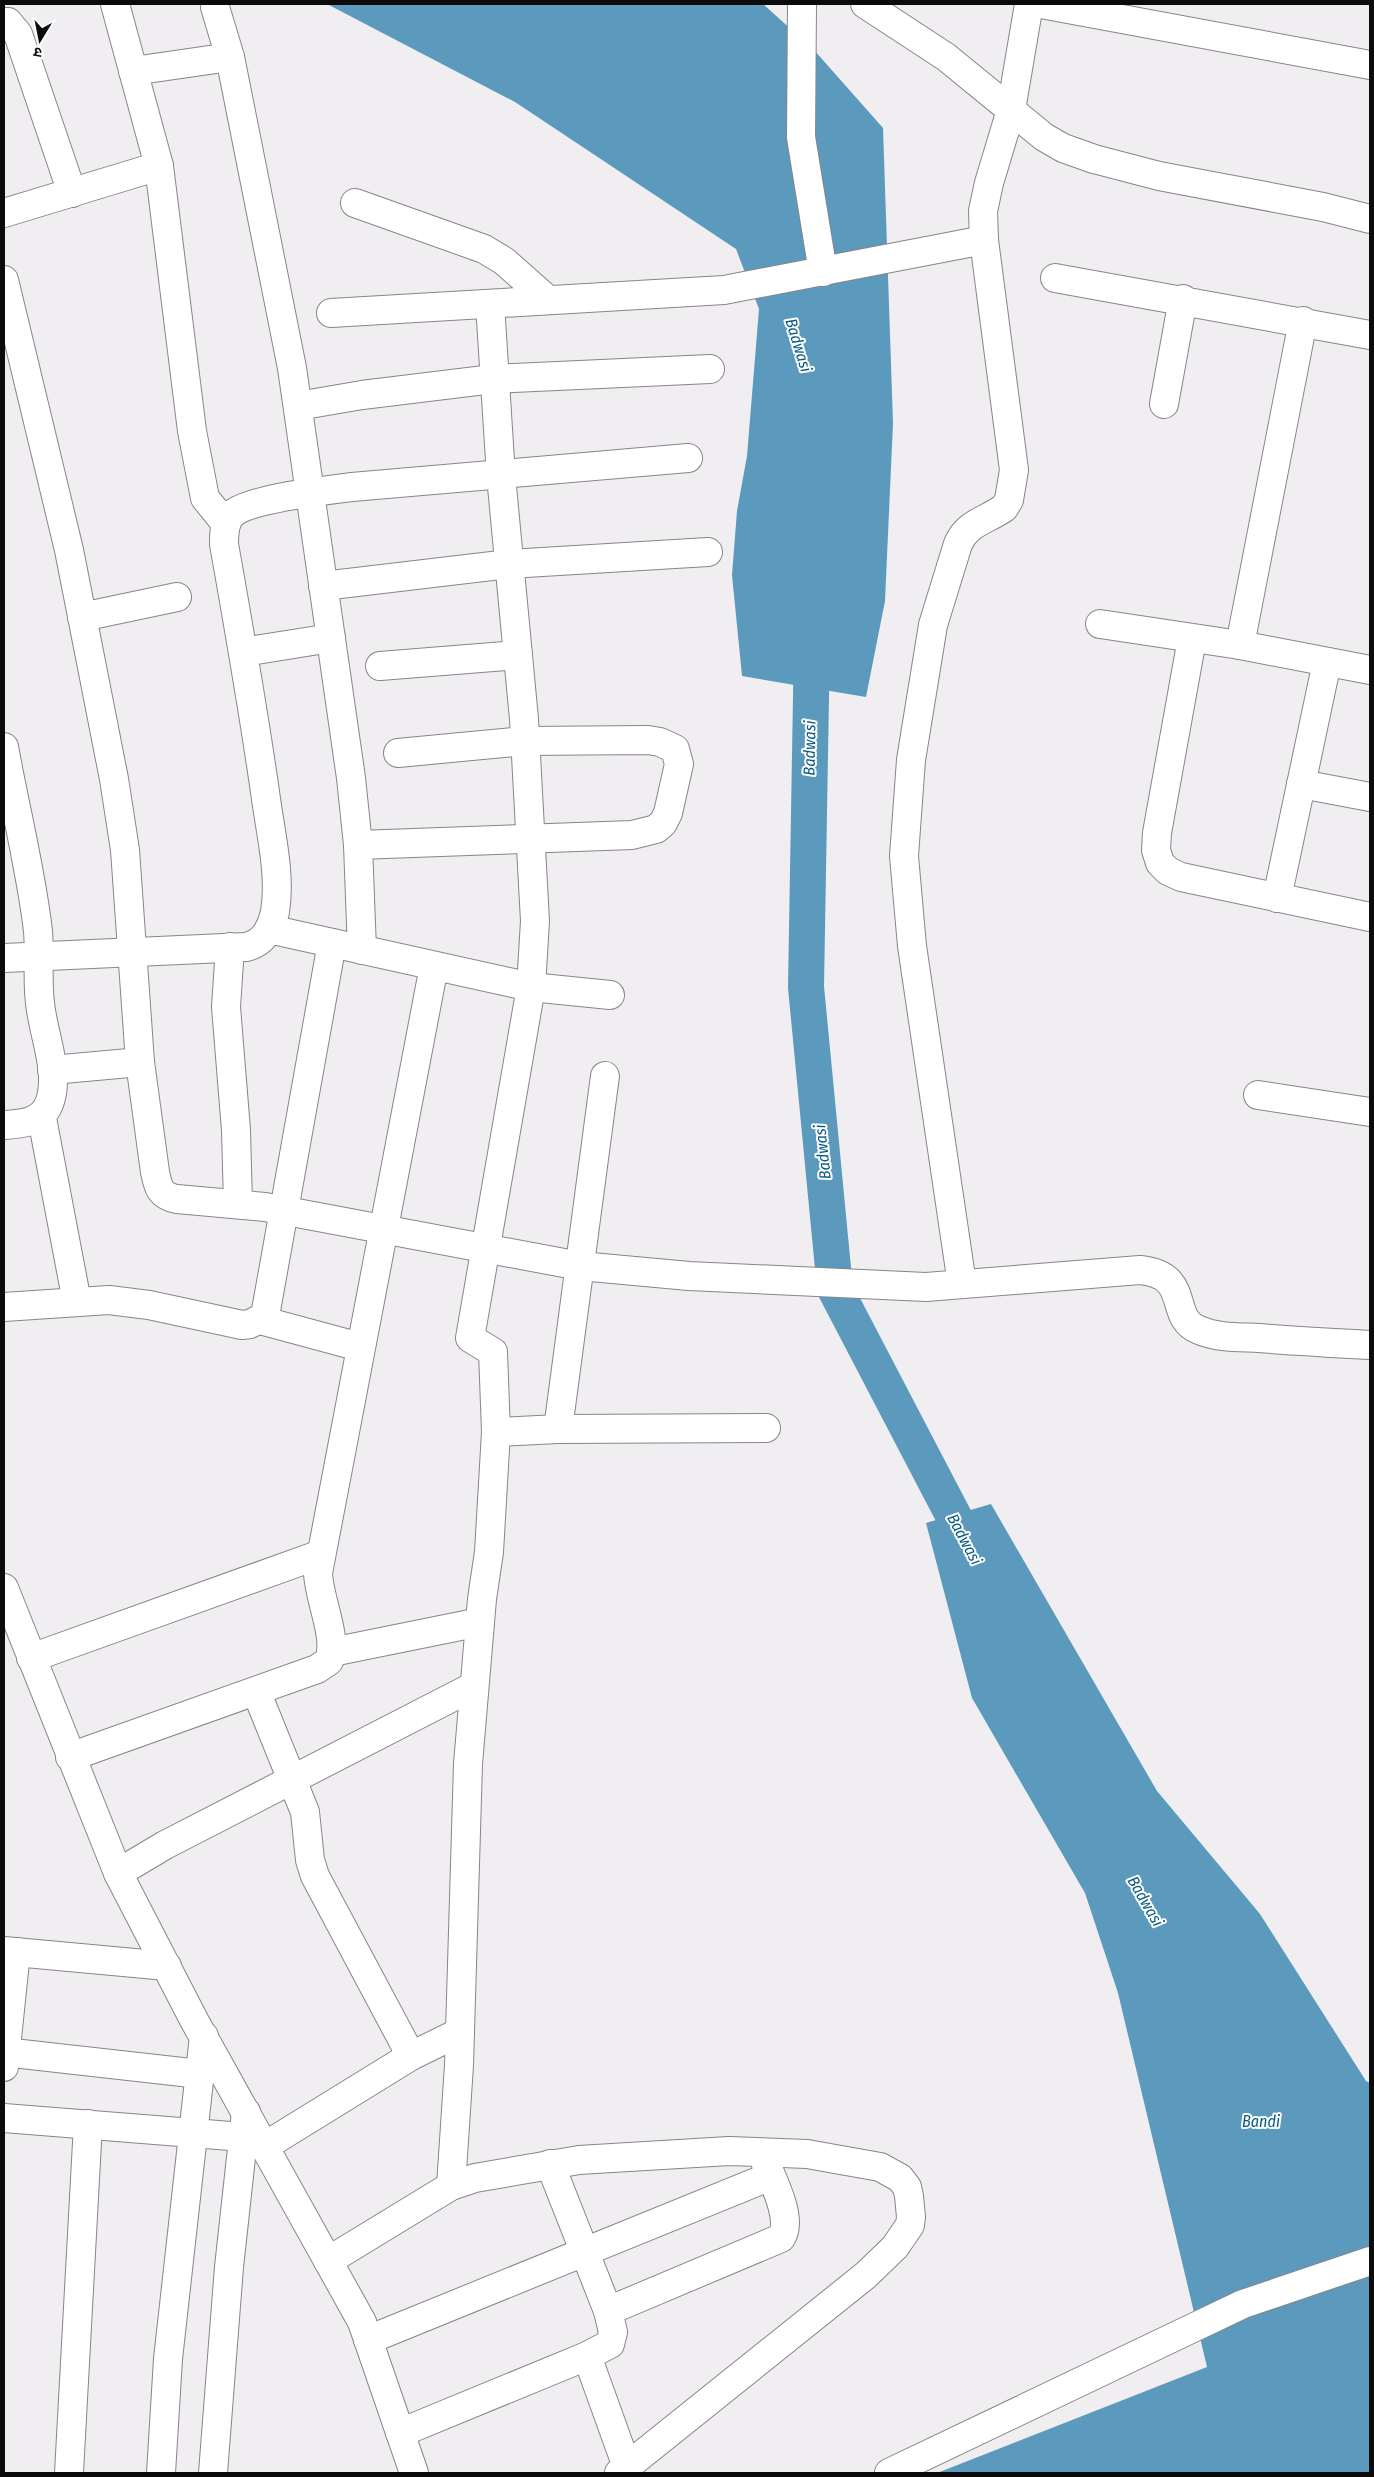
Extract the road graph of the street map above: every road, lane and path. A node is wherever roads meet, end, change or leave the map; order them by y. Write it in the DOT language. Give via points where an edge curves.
graph roads {
  1 [pos="115,4"];
  2 [pos="802,4"];
  3 [pos="1030,4"];
  4 [pos="1041,4"];
  5 [pos="215,7"];
  6 [pos="877,8"];
  7 [pos="4,22"];
  8 [pos="230,57"];
  9 [pos="1370,65"];
  10 [pos="133,70"];
  11 [pos="1011,110"];
  12 [pos="159,166"];
  13 [pos="72,193"];
  14 [pos="355,203"];
  15 [pos="4,213"];
  16 [pos="1370,219"];
  17 [pos="984,240"];
  18 [pos="817,274"];
  19 [pos="1055,278"];
  20 [pos="5,291"];
  21 [pos="548,300"];
  22 [pos="1183,300"];
  23 [pos="490,304"];
  24 [pos="331,313"];
  25 [pos="1303,321"];
  26 [pos="1370,335"];
  27 [pos="710,369"];
  28 [pos="493,379"];
  29 [pos="1164,404"];
  30 [pos="298,406"];
  31 [pos="688,458"];
  32 [pos="500,476"];
  33 [pos="310,492"];
  34 [pos="226,524"];
  35 [pos="708,552"];
  36 [pos="509,564"];
  37 [pos="323,586"];
  38 [pos="177,597"];
  39 [pos="82,617"];
  40 [pos="1100,624"];
  41 [pos="331,638"];
  42 [pos="1192,639"];
  43 [pos="1240,646"];
  44 [pos="242,652"];
  45 [pos="518,655"];
  46 [pos="1327,662"];
  47 [pos="380,666"];
  48 [pos="1370,670"];
  49 [pos="525,741"];
  50 [pos="398,753"];
  51 [pos="5,756"];
  52 [pos="1301,784"];
  53 [pos="1370,797"];
  54 [pos="531,837"];
  55 [pos="358,845"];
  56 [pos="1277,898"];
  57 [pos="1370,917"];
  58 [pos="269,929"];
  59 [pos="332,943"];
  60 [pos="230,947"];
  61 [pos="362,950"];
  62 [pos="133,952"];
  63 [pos="39,956"];
  64 [pos="4,958"];
  65 [pos="434,966"];
  66 [pos="531,987"];
  67 [pos="610,995"];
  68 [pos="140,1062"];
  69 [pos="52,1070"];
  70 [pos="605,1076"];
  71 [pos="1258,1095"];
  72 [pos="1370,1112"];
  73 [pos="43,1114"];
  74 [pos="4,1125"];
  75 [pos="238,1204"];
  76 [pos="283,1210"];
  77 [pos="383,1228"];
  78 [pos="484,1248"];
  79 [pos="580,1266"];
  80 [pos="962,1284"];
  81 [pos="77,1302"];
  82 [pos="4,1307"];
  83 [pos="260,1320"];
  84 [pos="1370,1345"];
  85 [pos="360,1347"];
  86 [pos="766,1428"];
  87 [pos="558,1429"];
  88 [pos="496,1432"];
  89 [pos="322,1554"];
  90 [pos="4,1588"];
  91 [pos="480,1622"];
  92 [pos="332,1652"];
  93 [pos="31,1658"];
  94 [pos="474,1686"];
  95 [pos="256,1691"];
  96 [pos="70,1757"];
  97 [pos="292,1779"];
  98 [pos="118,1874"];
  99 [pos="10,1952"];
  100 [pos="167,1966"];
  101 [pos="460,2032"];
  102 [pos="204,2036"];
  103 [pos="411,2056"];
  104 [pos="4,2057"];
  105 [pos="200,2074"];
  106 [pos="4,2118"];
  107 [pos="88,2124"];
  108 [pos="251,2131"];
  109 [pos="193,2132"];
  110 [pos="550,2164"];
  111 [pos="766,2164"];
  112 [pos="451,2186"];
  113 [pos="584,2252"];
  114 [pos="328,2261"];
  115 [pos="1366,2262"];
  116 [pos="608,2311"];
  117 [pos="368,2340"];
  118 [pos="587,2356"];
  119 [pos="400,2432"];
  120 [pos="623,2470"];
  121 [pos="69,2473"];
  122 [pos="161,2473"];
  123 [pos="213,2473"];
  124 [pos="414,2473"];
  125 [pos="889,2473"];
  1 -- 10 [label="street"];
  2 -- 18 [label="street" via="801,137"];
  3 -- 11 [label="street"];
  4 -- 9 [label="street"];
  5 -- 8 [label="street"];
  6 -- 11 [label="street" via="946,57"];
  7 -- 13 [label="street" via="8,22 18,34"];
  8 -- 10 [label="street"];
  8 -- 30 [label="street"];
  10 -- 12 [label="street"];
  11 -- 16 [label="street" via="1044,137 1094,159 1159,176"];
  11 -- 17 [label="street" via="983,211"];
  12 -- 13 [label="street"];
  12 -- 34 [label="street" via="192,431 205,498"];
  13 -- 15 [label="street"];
  14 -- 21 [label="street" via="484,249 504,261"];
  17 -- 18 [label="street"];
  17 -- 80 [label="street" via="1014,470 1009,500 1004,508 963,534 933,625 911,760 904,856 912,946"];
  18 -- 21 [label="street" via="724,290"];
  19 -- 22 [label="street"];
  20 -- 39 [label="street" via="69,550"];
  21 -- 23 [label="street"];
  22 -- 25 [label="street"];
  22 -- 29 [label="street"];
  23 -- 24 [label="street"];
  23 -- 28 [label="street"];
  25 -- 26 [label="street"];
  25 -- 43 [label="street"];
  27 -- 28 [label="street"];
  28 -- 30 [label="street" via="362,394"];
  28 -- 32 [label="street"];
  30 -- 33 [label="street"];
  31 -- 32 [label="street"];
  32 -- 33 [label="street"];
  32 -- 36 [label="street"];
  33 -- 34 [label="street" via="246,506 232,514"];
  33 -- 37 [label="street"];
  34 -- 44 [label="street" via="224,544"];
  35 -- 36 [label="street"];
  36 -- 37 [label="street"];
  36 -- 45 [label="street"];
  37 -- 41 [label="street"];
  38 -- 39 [label="street"];
  39 -- 62 [label="street" via="114,779"];
  40 -- 42 [label="street"];
  41 -- 44 [label="street"];
  41 -- 55 [label="street"];
  42 -- 43 [label="street"];
  42 -- 56 [label="street" via="1157,833 1156,850 1160,863 1181,877"];
  43 -- 46 [label="street"];
  44 -- 58 [label="street" via="276,876 276,906"];
  45 -- 47 [label="street"];
  45 -- 49 [label="street"];
  46 -- 48 [label="street"];
  46 -- 52 [label="street"];
  49 -- 50 [label="street"];
  49 -- 54 [label="street"];
  49 -- 54 [label="street" via="660,742 674,749 679,764 668,813 656,829 632,835"];
  51 -- 63 [label="street" via="35,912"];
  52 -- 53 [label="street"];
  52 -- 56 [label="street"];
  54 -- 55 [label="street"];
  54 -- 66 [label="street" via="536,921"];
  55 -- 61 [label="street"];
  56 -- 57 [label="street"];
  58 -- 59 [label="street"];
  58 -- 60 [label="street" via="265,937 253,945"];
  59 -- 61 [label="street"];
  59 -- 76 [label="street"];
  60 -- 62 [label="street"];
  60 -- 75 [label="street" via="226,1007 236,1130"];
  61 -- 65 [label="street"];
  62 -- 63 [label="street"];
  62 -- 68 [label="street"];
  63 -- 64 [label="street"];
  63 -- 69 [label="street" via="40,1003"];
  65 -- 66 [label="street"];
  65 -- 77 [label="street"];
  66 -- 67 [label="street"];
  66 -- 78 [label="street"];
  68 -- 69 [label="street"];
  68 -- 75 [label="street" via="159,1189 169,1197"];
  69 -- 73 [label="street" via="51,1095"];
  70 -- 79 [label="street"];
  71 -- 72 [label="street"];
  73 -- 74 [label="street" via="28,1123"];
  73 -- 81 [label="street"];
  75 -- 76 [label="street"];
  76 -- 77 [label="street"];
  76 -- 83 [label="street" via="267,1312"];
  77 -- 78 [label="street"];
  77 -- 85 [label="street"];
  78 -- 79 [label="street"];
  78 -- 88 [label="street" via="470,1338 493,1352"];
  79 -- 80 [label="street" via="735,1278 926,1287"];
  79 -- 87 [label="street"];
  80 -- 84 [label="street" via="1153,1271 1164,1276 1174,1287 1185,1319 1197,1330 1224,1336"];
  81 -- 82 [label="street"];
  81 -- 83 [label="street" via="128,1301 242,1325"];
  83 -- 85 [label="street"];
  85 -- 89 [label="street"];
  86 -- 87 [label="street"];
  87 -- 88 [label="street"];
  88 -- 91 [label="street" via="489,1552"];
  89 -- 92 [label="street" via="319,1588"];
  89 -- 93 [label="street"];
  90 -- 93 [label="street"];
  91 -- 92 [label="street"];
  91 -- 94 [label="street"];
  92 -- 95 [label="street" via="324,1666"];
  93 -- 96 [label="street"];
  94 -- 97 [label="street"];
  94 -- 101 [label="street" via="468,1764"];
  95 -- 96 [label="street"];
  95 -- 97 [label="street"];
  96 -- 98 [label="street"];
  97 -- 98 [label="street" via="165,1845"];
  97 -- 103 [label="street" via="305,1812 315,1876"];
  98 -- 100 [label="street"];
  99 -- 100 [label="street"];
  99 -- 104 [label="street"];
  100 -- 102 [label="street"];
  101 -- 103 [label="street"];
  101 -- 112 [label="street"];
  102 -- 105 [label="street"];
  102 -- 108 [label="street"];
  103 -- 108 [label="street"];
  104 -- 105 [label="street"];
  105 -- 109 [label="street"];
  106 -- 107 [label="street"];
  107 -- 109 [label="street"];
  107 -- 121 [label="street"];
  108 -- 109 [label="street"];
  108 -- 114 [label="street"];
  108 -- 123 [label="street" via="229,2267"];
  109 -- 122 [label="street" via="168,2358"];
  110 -- 111 [label="street" via="729,2151"];
  110 -- 112 [label="street" via="475,2178"];
  110 -- 113 [label="street"];
  111 -- 113 [label="street"];
  111 -- 116 [label="street" via="785,2214 785,2232 781,2238"];
  111 -- 120 [label="street" via="807,2154 880,2167 900,2178 906,2187 911,2208 910,2225 894,2247 866,2275"];
  112 -- 114 [label="street"];
  113 -- 116 [label="street"];
  113 -- 117 [label="street"];
  114 -- 117 [label="street" via="362,2322"];
  115 -- 125 [label="street" via="1243,2304"];
  116 -- 118 [label="street" via="613,2332 610,2344"];
  117 -- 119 [label="street"];
  118 -- 119 [label="street"];
  118 -- 120 [label="street"];
  119 -- 124 [label="street"];
}
